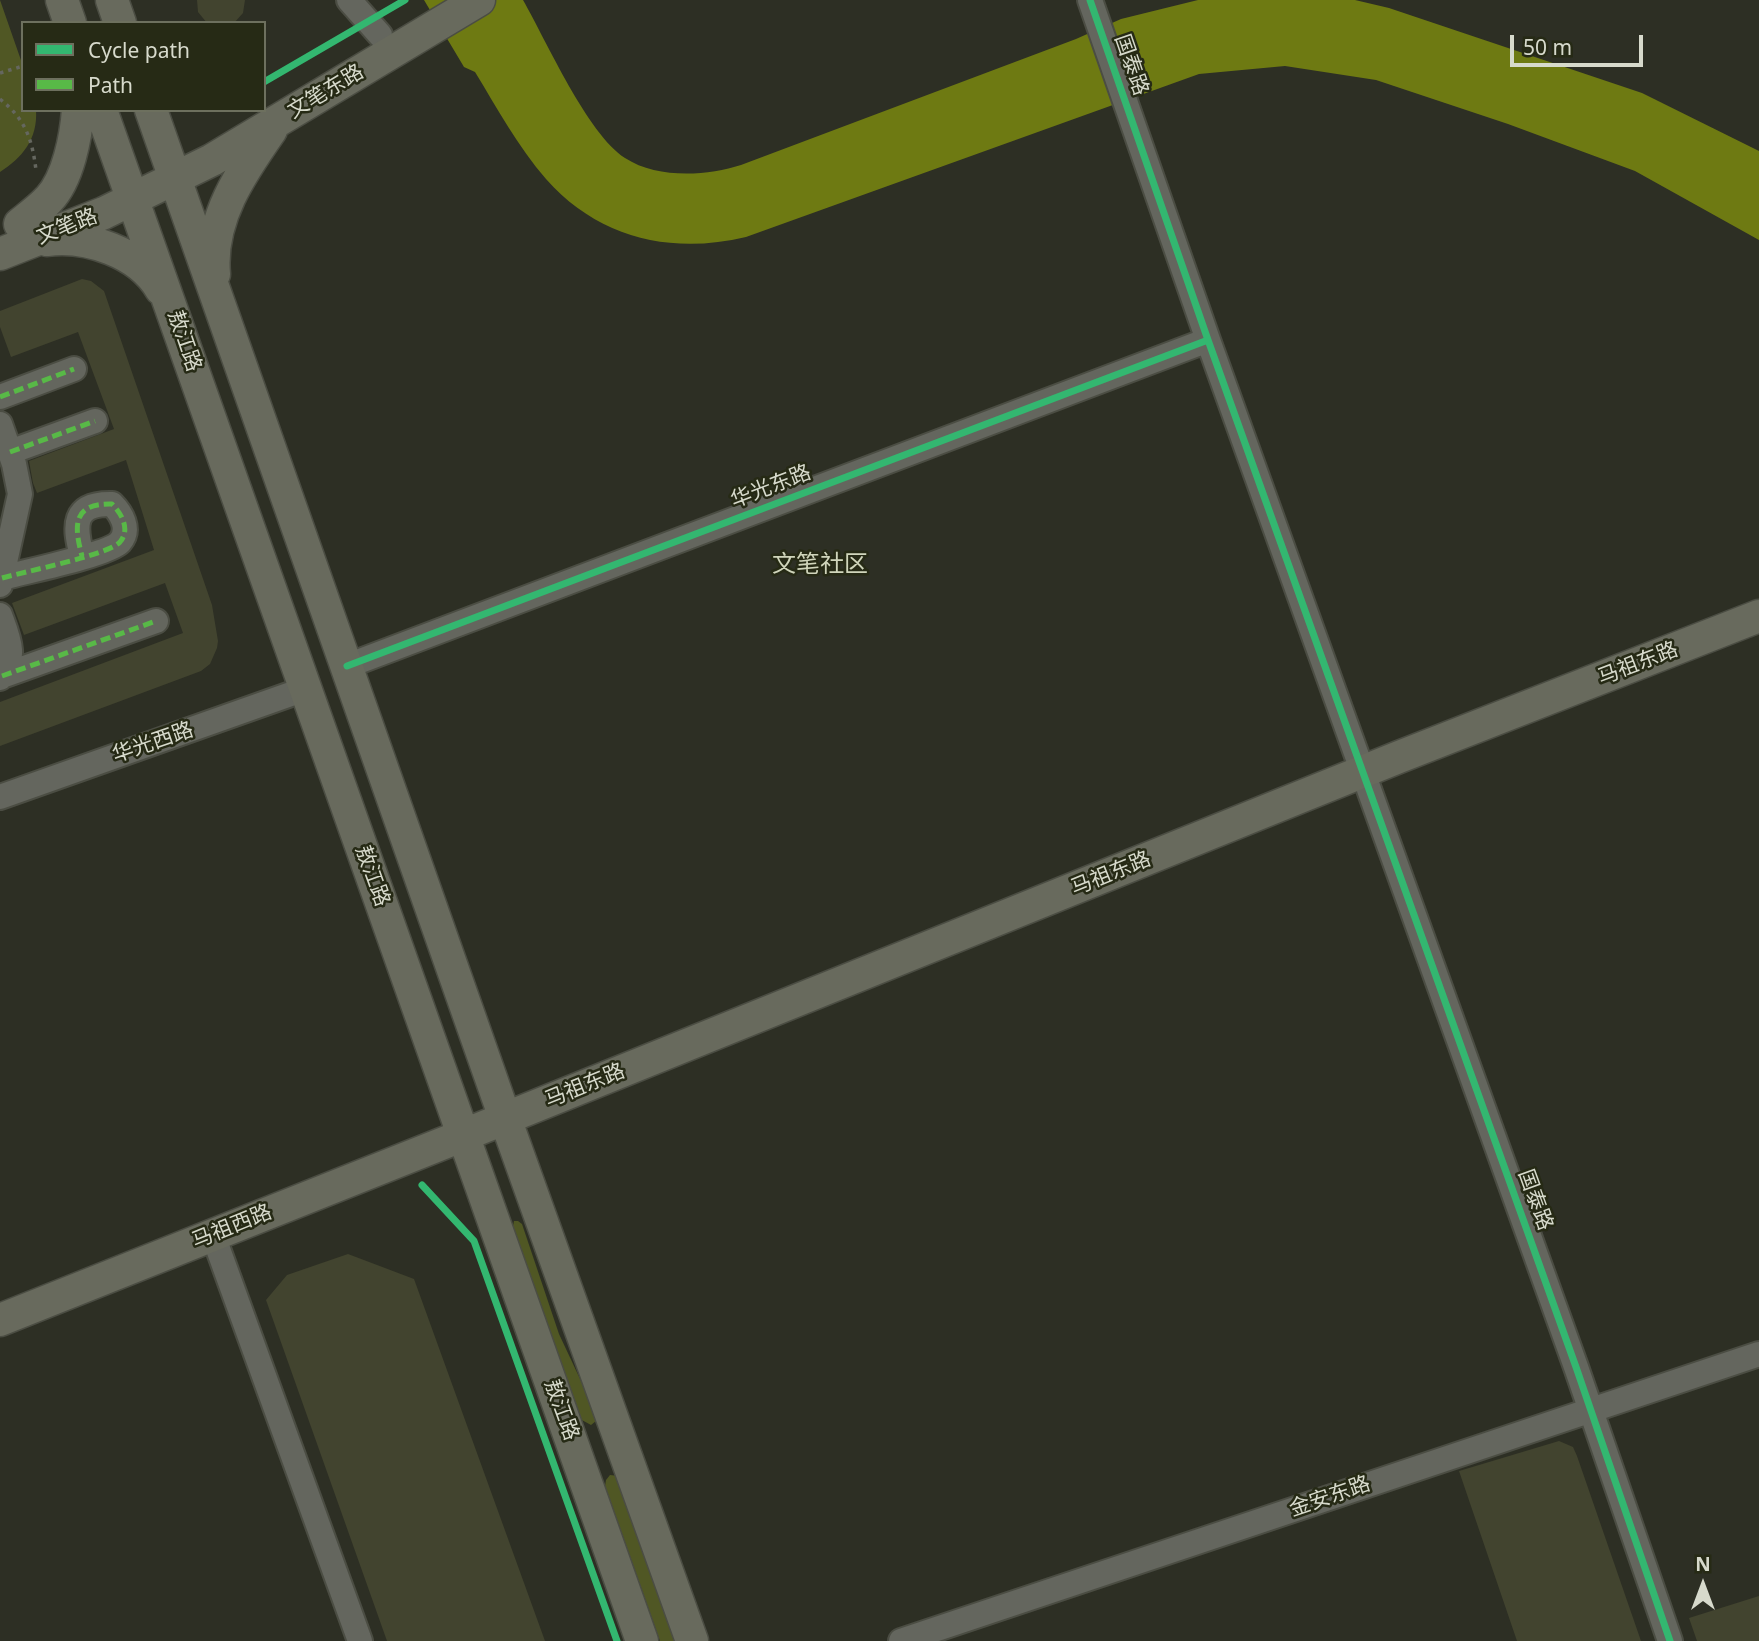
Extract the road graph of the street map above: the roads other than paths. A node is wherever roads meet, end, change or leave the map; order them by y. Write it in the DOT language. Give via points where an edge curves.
graph roads {
  1 [pos="62,0"];
  2 [pos="349,0"];
  3 [pos="479,0"];
  4 [pos="1092,7"];
  5 [pos="433,11"];
  6 [pos="70,21"];
  7 [pos="380,35"];
  8 [pos="266,109"];
  9 [pos="78,112"];
  10 [pos="102,112"];
  11 [pos="152,112"];
  12 [pos="263,112"];
  13 [pos="265,112"];
  14 [pos="172,170"];
  15 [pos="130,190"];
  16 [pos="12,238"];
  17 [pos="216,296"];
  18 [pos="172,307"];
  19 [pos="1208,340"];
  20 [pos="74,369"];
  21 [pos="0,397"];
  22 [pos="95,421"];
  23 [pos="0,424"];
  24 [pos="10,452"];
  25 [pos="82,556"];
  26 [pos="1,581"];
  27 [pos="0,615"];
  28 [pos="1759,616"];
  29 [pos="156,621"];
  30 [pos="346,666"];
  31 [pos="1,677"];
  32 [pos="305,690"];
  33 [pos="1363,772"];
  34 [pos="0,797"];
  35 [pos="505,1118"];
  36 [pos="464,1135"];
  37 [pos="213,1235"];
  38 [pos="0,1320"];
  39 [pos="1759,1354"];
  40 [pos="1591,1410"];
  41 [pos="360,1641"];
  42 [pos="642,1641"];
  43 [pos="692,1641"];
  44 [pos="901,1641"];
  45 [pos="1670,1641"];
  1 -- 6 [label="main road"];
  2 -- 7 [label="street"];
  3 -- 5 [label="main road, 文笔东路"];
  4 -- 19 [label="street, 国泰路"];
  5 -- 7 [label="main road, 文笔东路"];
  5 -- 8 [label="main road, 文笔东路"];
  7 -- 8 [label="main road, 文笔东路"];
  9 -- 16 [label="main road" via="68,164 51,197"];
  10 -- 15 [label="main road, 敖江路"];
  11 -- 14 [label="main road"];
  12 -- 14 [label="main road, 文笔东路" via="212,160"];
  13 -- 17 [label="main road" via="251,160 215,234"];
  14 -- 15 [label="main road, 文笔东路"];
  14 -- 17 [label="main road"];
  15 -- 16 [label="main road, 文笔路" via="97,195"];
  15 -- 18 [label="main road, 敖江路"];
  16 -- 18 [label="main road" via="61,238 111,249 150,276"];
  17 -- 30 [label="main road"];
  18 -- 32 [label="main road, 敖江路"];
  19 -- 30 [label="street, 华光东路"];
  19 -- 33 [label="street, 国泰路"];
  20 -- 21 [label="street"];
  22 -- 24 [label="street"];
  23 -- 24 [label="street"];
  24 -- 26 [label="street" via="20,494"];
  25 -- 26 [label="street"];
  27 -- 31 [label="street" via="11,652 8,669"];
  28 -- 33 [label="main road, 马祖东路"];
  29 -- 31 [label="street"];
  30 -- 35 [label="main road"];
  32 -- 34 [label="street, 华光西路"];
  32 -- 36 [label="main road, 敖江路"];
  33 -- 35 [label="main road, 马祖东路"];
  33 -- 40 [label="street, 国泰路"];
  35 -- 36 [label="main road, 马祖东路"];
  35 -- 43 [label="main road"];
  36 -- 37 [label="main road, 马祖西路"];
  36 -- 42 [label="main road, 敖江路"];
  37 -- 38 [label="main road, 马祖西路"];
  37 -- 41 [label="street"];
  39 -- 40 [label="street, 金安东路"];
  40 -- 44 [label="street, 金安东路"];
  40 -- 45 [label="street, 国泰路"];
}
